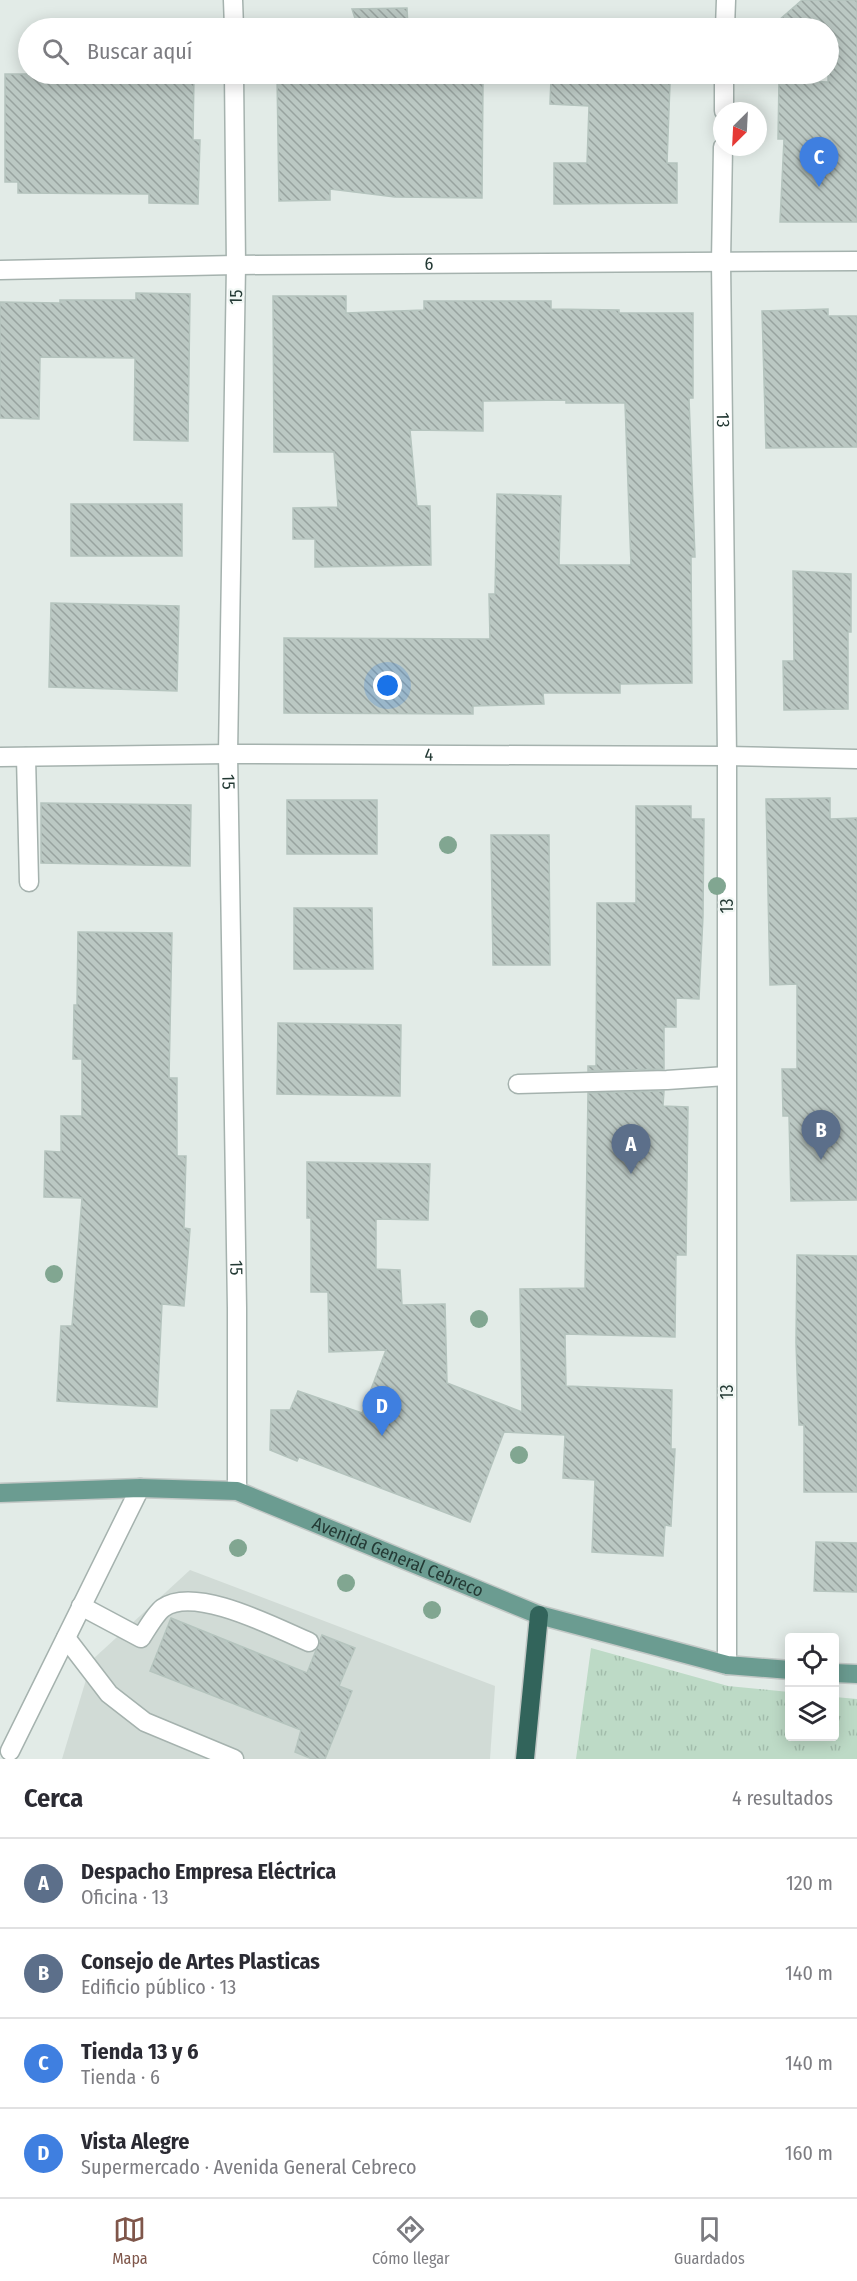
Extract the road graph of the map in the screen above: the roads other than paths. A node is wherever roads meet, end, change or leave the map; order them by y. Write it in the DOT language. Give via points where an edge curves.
graph roads {
  1 [pos="233,0"];
  2 [pos="726,0"];
  3 [pos="234,18"];
  4 [pos="725,18"];
  5 [pos="234,84"];
  6 [pos="724,84"];
  7 [pos="724,102"];
  8 [pos="723,156"];
  9 [pos="857,261"];
  10 [pos="720,262"];
  11 [pos="236,265"];
  12 [pos="0,270"];
  13 [pos="228,754"];
  14 [pos="727,756"];
  15 [pos="0,757"];
  16 [pos="26,757"];
  17 [pos="857,759"];
  18 [pos="29,882"];
  19 [pos="726,1076"];
  20 [pos="518,1084"];
  21 [pos="140,1488"];
  22 [pos="237,1491"];
  23 [pos="0,1493"];
  24 [pos="81,1606"];
  25 [pos="539,1614"];
  26 [pos="66,1638"];
  27 [pos="309,1642"];
  28 [pos="727,1665"];
  29 [pos="785,1670"];
  30 [pos="839,1673"];
  31 [pos="857,1674"];
  32 [pos="8,1755"];
  33 [pos="234,1759"];
  34 [pos="525,1759"];
  1 -- 3 [label="street"];
  2 -- 4 [label="street"];
  5 -- 11 [label="street, 15"];
  6 -- 7 [label="street"];
  8 -- 10 [label="street, 13"];
  9 -- 10 [label="street, 6"];
  10 -- 11 [label="street, 6"];
  10 -- 14 [label="street, 13"];
  11 -- 12 [label="street, 6"];
  11 -- 13 [label="street, 15"];
  13 -- 14 [label="street, 4"];
  13 -- 16 [label="street, 4"];
  13 -- 22 [label="street, 15"];
  14 -- 17 [label="street, 4"];
  14 -- 19 [label="street, 13"];
  15 -- 16 [label="street, 4"];
  16 -- 18 [label="street"];
  19 -- 20 [label="street"];
  19 -- 28 [label="street, 13"];
  21 -- 22 [label="main road, Avenida General Cebreco"];
  21 -- 23 [label="main road, Avenida General Cebreco"];
  21 -- 24 [label="street"];
  22 -- 25 [label="main road, Avenida General Cebreco"];
  24 -- 26 [label="street"];
  24 -- 27 [label="street" via="141,1638 163,1608 185,1600 214,1603"];
  25 -- 28 [label="main road, Avenida General Cebreco"];
  25 -- 34 [label="highway"];
  26 -- 32 [label="street"];
  26 -- 33 [label="street" via="109,1694 145,1722"];
  28 -- 29 [label="main road, Avenida General Cebreco"];
  30 -- 31 [label="main road"];
}
